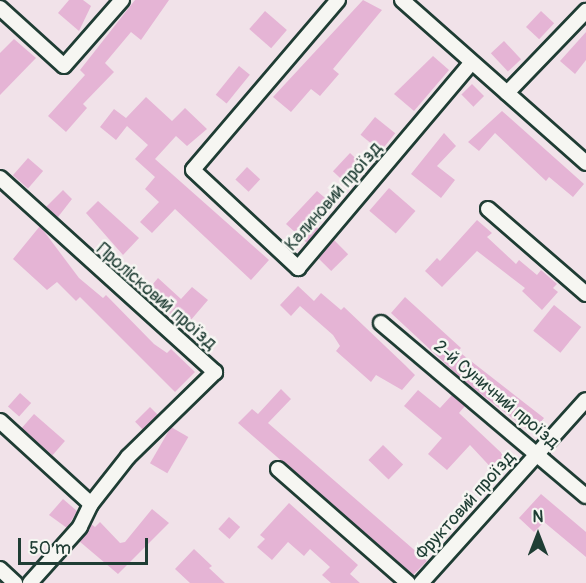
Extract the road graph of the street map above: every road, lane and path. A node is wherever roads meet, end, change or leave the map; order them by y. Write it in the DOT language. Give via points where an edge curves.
graph roads {
  1 [pos="122,0"];
  2 [pos="338,0"];
  3 [pos="404,1"];
  4 [pos="0,8"];
  5 [pos="586,11"];
  6 [pos="471,63"];
  7 [pos="507,93"];
  8 [pos="586,163"];
  9 [pos="0,178"];
  10 [pos="488,209"];
  11 [pos="586,294"];
  12 [pos="381,323"];
  13 [pos="586,400"];
  14 [pos="0,421"];
  15 [pos="538,453"];
  16 [pos="278,470"];
  17 [pos="586,496"];
  18 [pos="91,504"];
  19 [pos="0,569"];
  20 [pos="15,583"];
  21 [pos="30,583"];
  22 [pos="408,583"];
  23 [pos="421,583"];
  1 -- 4 [label="street" via="64,66"];
  2 -- 6 [label="street, Калиновий проїзд" via="192,170 298,268"];
  3 -- 6 [label="street"];
  5 -- 7 [label="street"];
  6 -- 7 [label="street"];
  7 -- 8 [label="street"];
  9 -- 18 [label="street, Пролісковий проїзд" via="214,372 128,457"];
  10 -- 11 [label="street"];
  12 -- 15 [label="street, 2-й Суничний проїзд"];
  13 -- 15 [label="street, Фруктовий проїзд"];
  14 -- 18 [label="street"];
  15 -- 17 [label="street, 2-й Суничний проїзд"];
  15 -- 23 [label="street, Фруктовий проїзд"];
  16 -- 22 [label="street"];
  18 -- 21 [label="street, Пролісковий проїзд" via="80,527"];
  19 -- 20 [label="street"];
}
